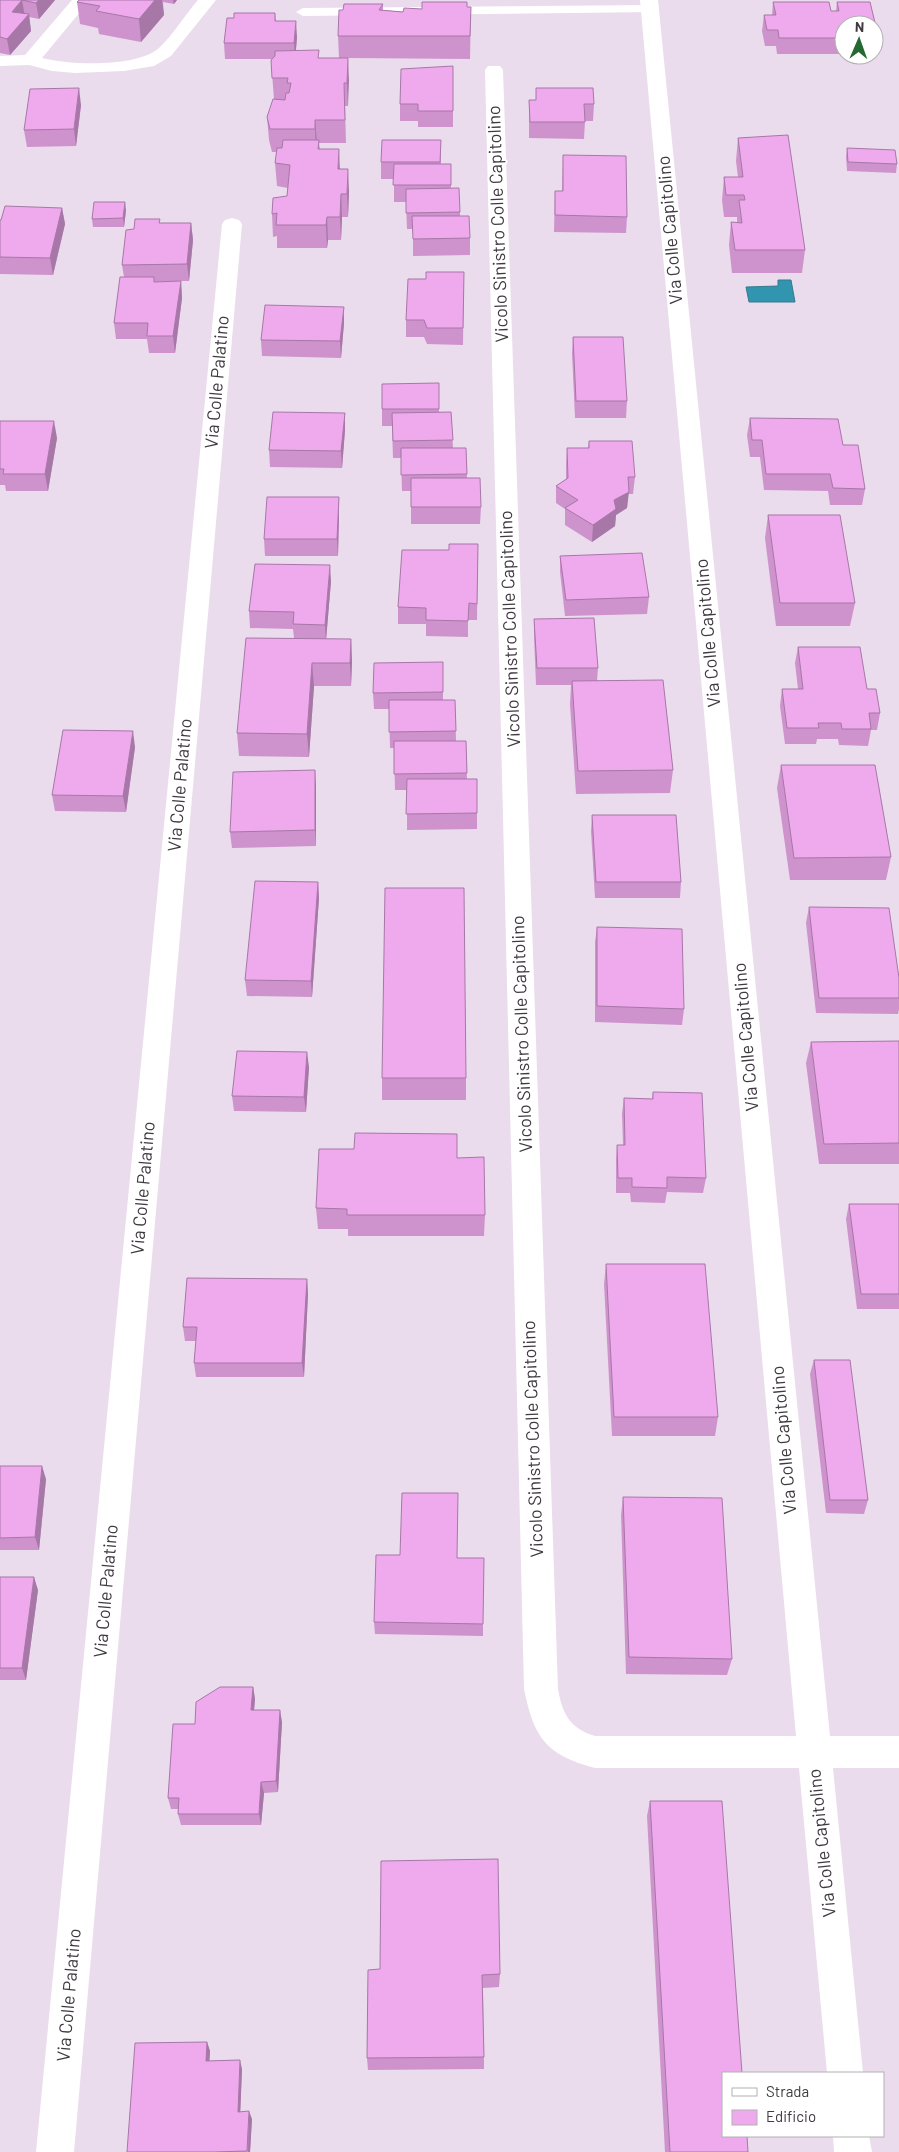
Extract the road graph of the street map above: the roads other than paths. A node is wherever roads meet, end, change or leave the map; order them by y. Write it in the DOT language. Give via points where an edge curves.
graph roads {
  1 [pos="81,0"];
  2 [pos="208,0"];
  3 [pos="649,4"];
  4 [pos="303,12"];
  5 [pos="30,60"];
  6 [pos="0,61"];
  7 [pos="494,70"];
  8 [pos="232,224"];
  9 [pos="813,1750"];
  10 [pos="899,1752"];
  11 [pos="845,2072"];
  12 [pos="851,2137"];
  13 [pos="55,2152"];
  14 [pos="852,2152"];
  1 -- 5 [label="street"];
  2 -- 5 [label="street" via="166,52 148,62 67,68"];
  3 -- 4 [label="lane"];
  3 -- 9 [label="street, Via Colle Capitolino"];
  5 -- 6 [label="street"];
  7 -- 9 [label="street, Vicolo Sinistro Colle Capitolino" via="543,1704 554,1732 567,1742 595,1752"];
  8 -- 13 [label="street, Via Colle Palatino"];
  9 -- 10 [label="street, Vicolo Sinistro Colle Capitolino"];
  9 -- 11 [label="street, Via Colle Capitolino"];
  12 -- 14 [label="street"];
}
